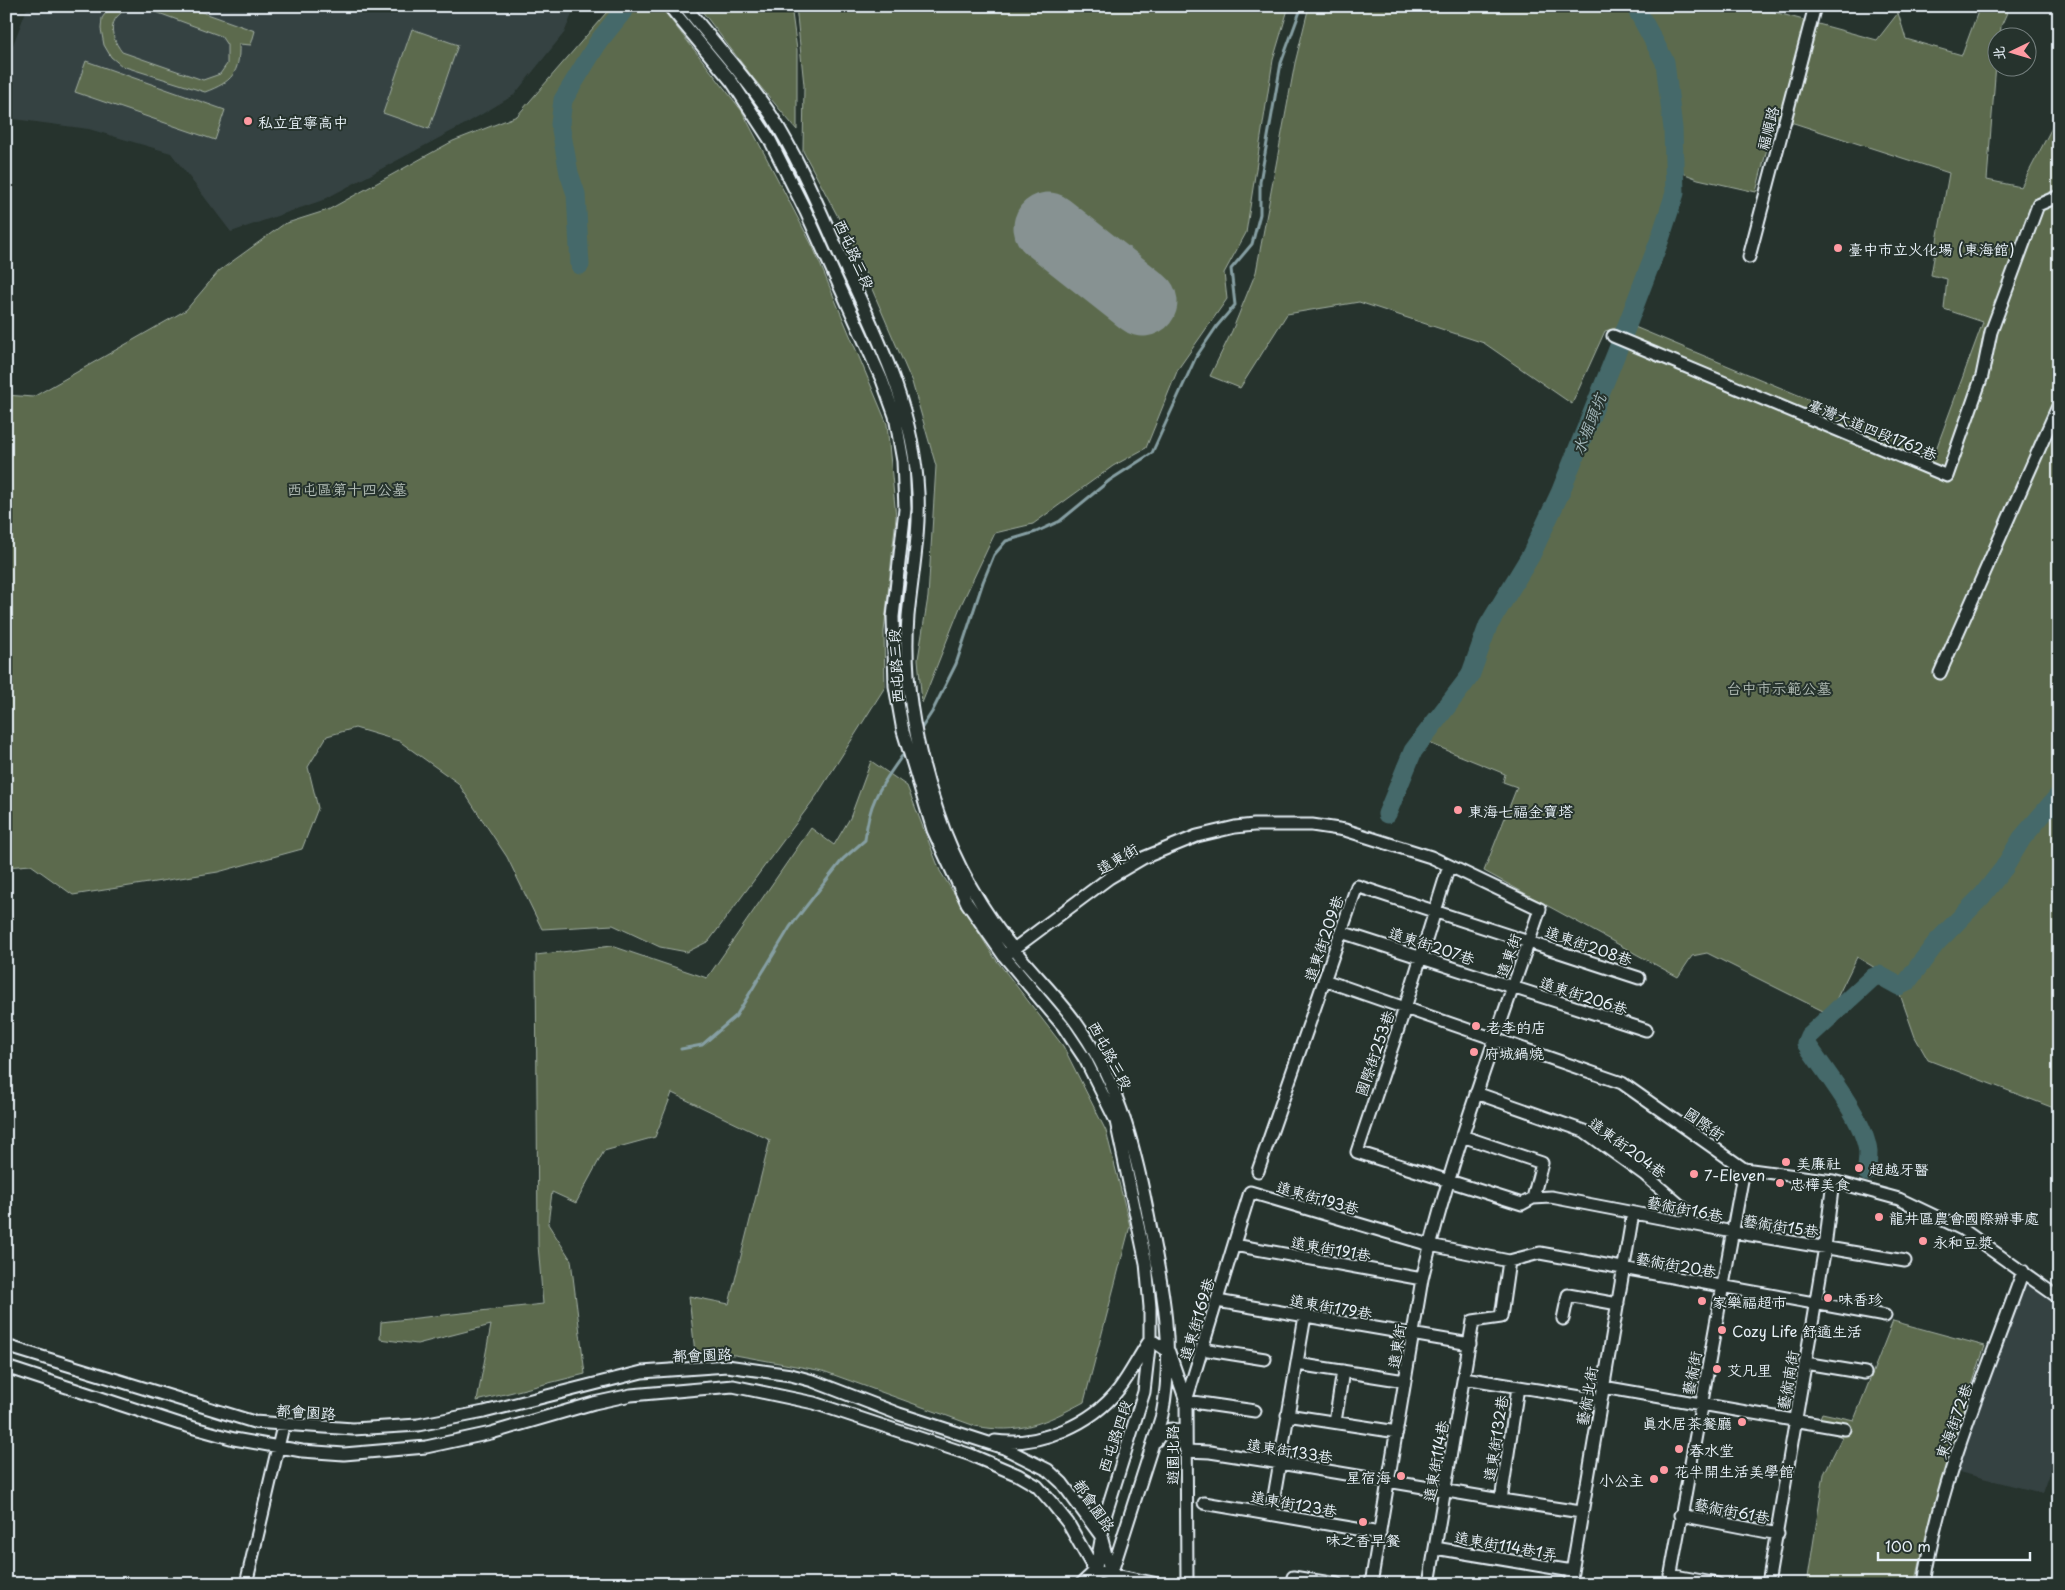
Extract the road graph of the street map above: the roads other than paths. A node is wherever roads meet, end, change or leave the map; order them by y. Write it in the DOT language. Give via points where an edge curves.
graph roads {
  1 [pos="669,6"];
  2 [pos="685,6"];
  3 [pos="1815,6"];
  4 [pos="2059,196"];
  5 [pos="1749,258"];
  6 [pos="1613,336"];
  7 [pos="2059,404"];
  8 [pos="1940,673"];
  9 [pos="1449,866"];
  10 [pos="1435,911"];
  11 [pos="1341,932"];
  12 [pos="1529,941"];
  13 [pos="1013,949"];
  14 [pos="1004,956"];
  15 [pos="1421,957"];
  16 [pos="1639,978"];
  17 [pos="1324,980"];
  18 [pos="1512,988"];
  19 [pos="1405,1008"];
  20 [pos="1646,1030"];
  21 [pos="1495,1039"];
  22 [pos="1476,1093"];
  23 [pos="1462,1136"];
  24 [pos="1744,1169"];
  25 [pos="1258,1171"];
  26 [pos="1448,1179"];
  27 [pos="1833,1181"];
  28 [pos="1533,1198"];
  29 [pos="1633,1213"];
  30 [pos="1689,1224"];
  31 [pos="1733,1232"];
  32 [pos="1234,1245"];
  33 [pos="1430,1246"];
  34 [pos="1825,1247"];
  35 [pos="1509,1261"];
  36 [pos="1905,1261"];
  37 [pos="1624,1270"];
  38 [pos="2023,1272"];
  39 [pos="1422,1280"];
  40 [pos="1722,1288"];
  41 [pos="2059,1298"];
  42 [pos="1217,1301"];
  43 [pos="1618,1304"];
  44 [pos="1816,1304"];
  45 [pos="1305,1316"];
  46 [pos="1885,1316"];
  47 [pos="1563,1320"];
  48 [pos="1413,1334"];
  49 [pos="1150,1339"];
  50 [pos="1470,1344"];
  51 [pos="6,1346"];
  52 [pos="1202,1349"];
  53 [pos="1169,1352"];
  54 [pos="1265,1359"];
  55 [pos="1805,1362"];
  56 [pos="1297,1364"];
  57 [pos="6,1367"];
  58 [pos="1344,1371"];
  59 [pos="1866,1373"];
  60 [pos="1464,1378"];
  61 [pos="1405,1381"];
  62 [pos="1518,1387"];
  63 [pos="1603,1387"];
  64 [pos="1600,1400"];
  65 [pos="1186,1401"];
  66 [pos="1701,1404"];
  67 [pos="1255,1410"];
  68 [pos="1288,1415"];
  69 [pos="1794,1421"];
  70 [pos="1335,1422"];
  71 [pos="283,1426"];
  72 [pos="1845,1429"];
  73 [pos="1397,1432"];
  74 [pos="976,1438"];
  75 [pos="279,1448"];
  76 [pos="1186,1451"];
  77 [pos="1148,1456"];
  78 [pos="1280,1463"];
  79 [pos="1388,1481"];
  80 [pos="1445,1491"];
  81 [pos="1501,1500"];
  82 [pos="1204,1503"];
  83 [pos="1581,1512"];
  84 [pos="1271,1514"];
  85 [pos="1680,1515"];
  86 [pos="1380,1533"];
  87 [pos="1778,1534"];
  88 [pos="1101,1536"];
  89 [pos="1435,1548"];
  90 [pos="1095,1570"];
  91 [pos="1572,1571"];
  92 [pos="1293,1577"];
  93 [pos="1112,1580"];
  94 [pos="1669,1580"];
  95 [pos="246,1584"];
  96 [pos="1080,1584"];
  97 [pos="1092,1584"];
  98 [pos="1158,1584"];
  99 [pos="1187,1584"];
  100 [pos="1337,1584"];
  101 [pos="1371,1584"];
  102 [pos="1429,1584"];
  103 [pos="1570,1584"];
  104 [pos="1718,1584"];
  105 [pos="1768,1584"];
  106 [pos="1924,1584"];
  1 -- 14 [label="street, 西屯路三段" via="732,82 770,140 806,212 895,416 905,509 893,617 895,686 902,731 933,830 949,868 967,903"];
  2 -- 13 [label="street, 西屯路三段" via="768,111 794,154 902,398 918,497 918,540 908,618 908,683 920,754 940,820 969,883"];
  3 -- 5 [label="street, 福順路"];
  4 -- 6 [label="street, 臺灣大道四段1762巷" via="2038,204 1991,332 1982,376 1947,476"];
  7 -- 8 [label="street"];
  9 -- 10 [label="street, 國際街253巷"];
  9 -- 12 [label="street, 遠東街" via="1540,909"];
  9 -- 13 [label="street, 遠東街" via="1431,857 1332,826 1235,827 1188,839 1143,858 1109,878"];
  10 -- 11 [label="street, 遠東街209巷" via="1357,886"];
  10 -- 12 [label="street, 遠東街209巷"];
  10 -- 15 [label="street, 國際街253巷"];
  11 -- 15 [label="street, 遠東街207巷"];
  11 -- 17 [label="street, 遠東街209巷"];
  12 -- 16 [label="street, 遠東街208巷"];
  12 -- 18 [label="street, 遠東街"];
  13 -- 14 [label="street, 遠東街"];
  13 -- 53 [label="street, 西屯路三段" via="1080,1028 1124,1113 1156,1251"];
  14 -- 49 [label="street, 西屯路三段" via="1063,1026 1085,1059 1116,1121 1146,1263"];
  15 -- 18 [label="street, 遠東街207巷"];
  15 -- 19 [label="street, 國際街253巷"];
  17 -- 19 [label="street, 國際街"];
  17 -- 25 [label="street, 遠東街209巷"];
  18 -- 20 [label="street, 遠東街206巷"];
  18 -- 21 [label="street, 遠東街"];
  19 -- 21 [label="street, 國際街"];
  19 -- 26 [label="street, 國際街253巷" via="1357,1152"];
  21 -- 22 [label="street, 遠東街"];
  21 -- 24 [label="street, 國際街" via="1622,1082"];
  22 -- 23 [label="street, 遠東街"];
  22 -- 30 [label="street, 遠東街204巷" via="1584,1131 1645,1175 1688,1213"];
  23 -- 26 [label="street, 遠東街"];
  23 -- 28 [label="street" via="1542,1163"];
  24 -- 27 [label="street, 國際街"];
  24 -- 31 [label="street, 藝術街"];
  26 -- 28 [label="street" via="1522,1204"];
  26 -- 33 [label="street, 遠東街"];
  27 -- 34 [label="street, 藝術南街"];
  27 -- 38 [label="street, 國際街" via="1899,1199 1962,1229"];
  28 -- 29 [label="street, 藝術街16巷" via="1552,1197"];
  29 -- 30 [label="street, 藝術街16巷"];
  29 -- 37 [label="street, 藝術北街"];
  30 -- 31 [label="street, 藝術街16巷"];
  31 -- 34 [label="street, 藝術街15巷"];
  31 -- 40 [label="street, 藝術街"];
  32 -- 33 [label="street, 遠東街193巷" via="1250,1192"];
  32 -- 39 [label="street, 遠東街191巷"];
  32 -- 42 [label="street, 遠東街169巷"];
  33 -- 35 [label="street"];
  33 -- 39 [label="street, 遠東街"];
  34 -- 36 [label="street, 藝術街15巷"];
  34 -- 44 [label="street, 藝術南街"];
  35 -- 37 [label="street, 藝術街20巷" via="1540,1253"];
  35 -- 50 [label="street, 遠東街114巷" via="1501,1316 1473,1321"];
  37 -- 40 [label="street, 藝術街20巷"];
  37 -- 43 [label="street, 藝術北街"];
  38 -- 41 [label="street, 國際街"];
  38 -- 106 [label="street, 東海街72巷" via="1954,1462 1928,1550"];
  39 -- 48 [label="street, 遠東街"];
  40 -- 44 [label="street, 藝術街20巷"];
  40 -- 66 [label="street, 藝術街"];
  42 -- 45 [label="street, 遠東街179巷"];
  42 -- 52 [label="street, 遠東街169巷"];
  43 -- 47 [label="street" via="1568,1295"];
  43 -- 63 [label="street, 藝術北街"];
  44 -- 46 [label="street, 藝術街20巷"];
  44 -- 55 [label="street, 藝術南街"];
  45 -- 48 [label="street, 遠東街179巷"];
  45 -- 56 [label="street"];
  48 -- 50 [label="street, 遠東街179巷"];
  48 -- 61 [label="street, 遠東街"];
  49 -- 53 [label="street"];
  49 -- 74 [label="street" via="1119,1389 1105,1404 1076,1424 1058,1432 1018,1441"];
  49 -- 88 [label="street, 西屯路四段" via="1144,1392 1116,1476"];
  50 -- 60 [label="street, 遠東街114巷"];
  51 -- 71 [label="street, 都會園路" via="254,1422"];
  52 -- 54 [label="street"];
  52 -- 65 [label="street, 遠東街169巷"];
  53 -- 65 [label="street, 遊園北路"];
  53 -- 77 [label="street" via="1162,1415"];
  55 -- 59 [label="street"];
  55 -- 69 [label="street, 藝術南街"];
  56 -- 58 [label="street"];
  56 -- 68 [label="street"];
  57 -- 75 [label="street" via="180,1424"];
  58 -- 61 [label="street"];
  58 -- 70 [label="street"];
  60 -- 62 [label="street"];
  60 -- 80 [label="street, 遠東街114巷"];
  61 -- 73 [label="street, 遠東街"];
  62 -- 64 [label="street"];
  62 -- 81 [label="street, 遠東街132巷"];
  63 -- 64 [label="street, 藝術北街"];
  63 -- 66 [label="street"];
  64 -- 83 [label="street, 藝術北街"];
  65 -- 67 [label="street"];
  65 -- 76 [label="street, 遊園北路"];
  66 -- 69 [label="street"];
  66 -- 85 [label="street, 藝術街"];
  68 -- 70 [label="street"];
  68 -- 78 [label="street"];
  69 -- 72 [label="street"];
  69 -- 87 [label="street, 藝術南街"];
  70 -- 73 [label="street"];
  71 -- 74 [label="street, 都會園路" via="353,1429 418,1425 484,1412 642,1372 727,1366 766,1370 813,1381 899,1414"];
  71 -- 75 [label="street"];
  73 -- 79 [label="street, 遠東街"];
  74 -- 88 [label="street, 都會園路" via="1048,1470 1062,1483"];
  75 -- 90 [label="street" via="344,1454 426,1447 631,1395 733,1386 814,1403 971,1455 1018,1475 1036,1486 1052,1503 1068,1523"];
  75 -- 95 [label="street"];
  76 -- 77 [label="street" via="1180,1431 1172,1428 1164,1430"];
  76 -- 78 [label="street, 遠東街133巷"];
  76 -- 99 [label="street, 遊園北路"];
  77 -- 93 [label="street"];
  78 -- 79 [label="street, 遠東街133巷"];
  78 -- 84 [label="street"];
  79 -- 80 [label="street, 遠東街132巷"];
  79 -- 86 [label="street, 遠東街"];
  80 -- 81 [label="street, 遠東街132巷"];
  80 -- 89 [label="street, 遠東街114巷"];
  81 -- 83 [label="street"];
  82 -- 84 [label="street, 遠東街123巷"];
  83 -- 91 [label="street, 藝術北街"];
  84 -- 86 [label="street, 遠東街123巷"];
  85 -- 87 [label="street, 藝術街61巷"];
  85 -- 94 [label="street, 藝術街"];
  86 -- 101 [label="street, 遠東街"];
  87 -- 105 [label="street, 藝術南街"];
  88 -- 90 [label="street, 西屯路四段"];
  88 -- 93 [label="street, 都會園路"];
  89 -- 91 [label="street, 遠東街114巷1弄"];
  89 -- 102 [label="street, 遠東街114巷"];
  90 -- 93 [label="street"];
  90 -- 96 [label="street"];
  90 -- 97 [label="street, 西屯路四段"];
  91 -- 103 [label="street, 藝術北街"];
  92 -- 100 [label="street"];
  93 -- 98 [label="street"];
  94 -- 104 [label="street"];
}
